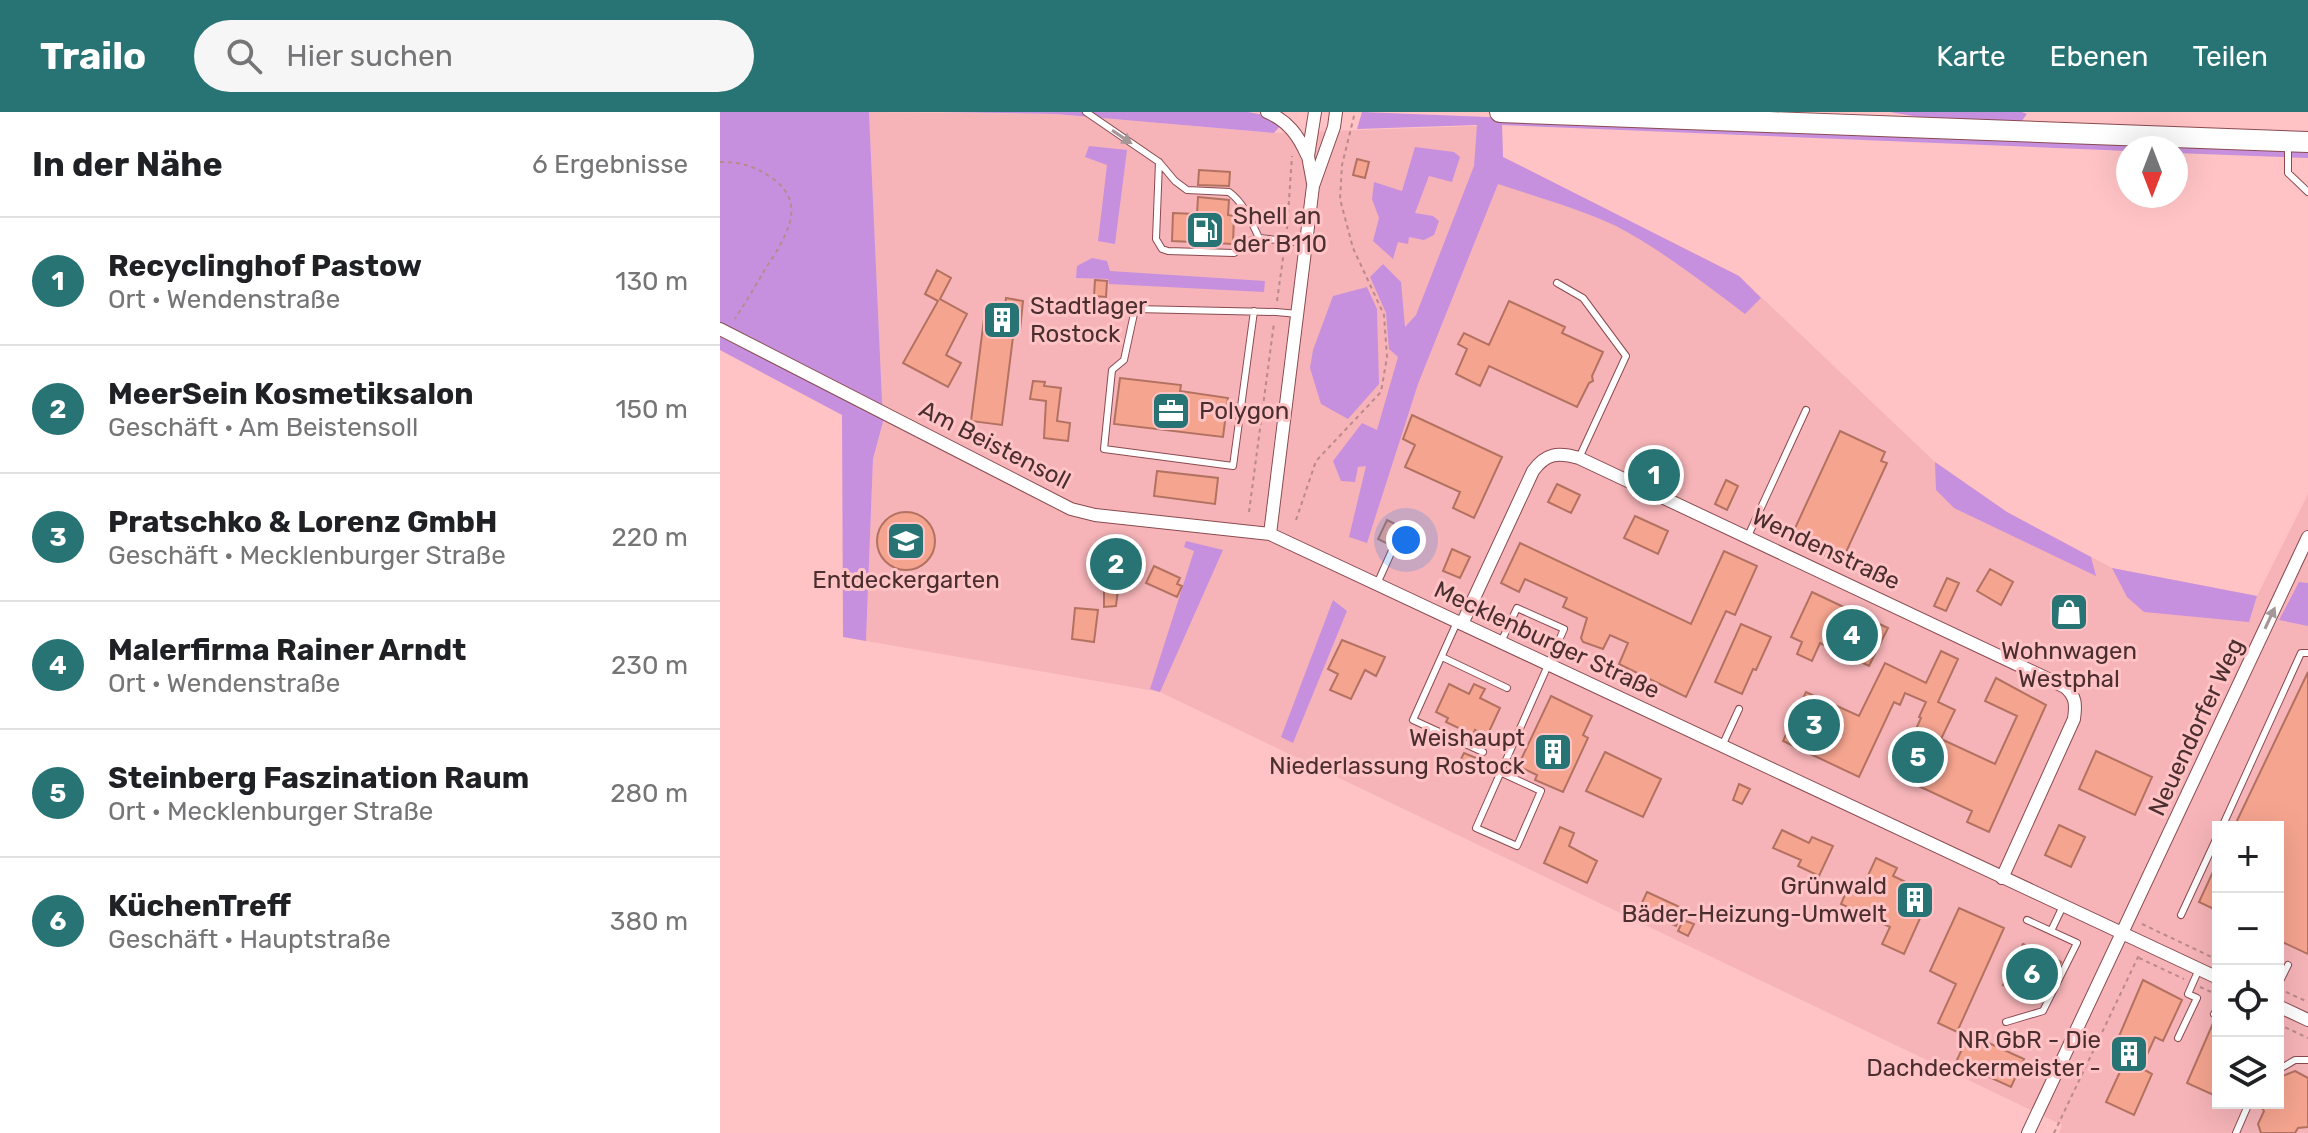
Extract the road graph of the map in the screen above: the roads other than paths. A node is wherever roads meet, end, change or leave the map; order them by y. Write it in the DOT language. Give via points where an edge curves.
graph roads {
  1 [pos="1086,112"];
  2 [pos="1267,112"];
  3 [pos="1315,112"];
  4 [pos="1336,112"];
  5 [pos="1500,112"];
  6 [pos="1857,112"];
  7 [pos="1908,125"];
  8 [pos="2298,141"];
  9 [pos="1308,156"];
  10 [pos="1159,162"];
  11 [pos="1313,186"];
  12 [pos="2308,192"];
  13 [pos="1259,238"];
  14 [pos="1306,243"];
  15 [pos="1557,283"];
  16 [pos="1254,311"];
  17 [pos="1298,314"];
  18 [pos="720,329"];
  19 [pos="1806,410"];
  20 [pos="1579,458"];
  21 [pos="1403,526"];
  22 [pos="1270,534"];
  23 [pos="1748,536"];
  24 [pos="2308,537"];
  25 [pos="1377,584"];
  26 [pos="1460,623"];
  27 [pos="1501,642"];
  28 [pos="2308,653"];
  29 [pos="1442,657"];
  30 [pos="1547,664"];
  31 [pos="1507,688"];
  32 [pos="1739,709"];
  33 [pos="1722,746"];
  34 [pos="1483,752"];
  35 [pos="1502,773"];
  36 [pos="2225,821"];
  37 [pos="2212,848"];
  38 [pos="2002,878"];
  39 [pos="2063,906"];
  40 [pos="2181,915"];
  41 [pos="2027,920"];
  42 [pos="2051,931"];
  43 [pos="2123,935"];
  44 [pos="2288,965"];
  45 [pos="2199,969"];
  46 [pos="2284,973"];
  47 [pos="2212,975"];
  48 [pos="2284,1009"];
  49 [pos="2308,1020"];
  50 [pos="2006,1022"];
  51 [pos="2178,1038"];
  52 [pos="2308,1060"];
  53 [pos="2284,1066"];
  54 [pos="2246,1109"];
  55 [pos="2028,1133"];
  56 [pos="2236,1133"];
  1 -- 10 [label="lane, one-way"];
  2 -- 9 [label="street" via="1281,118"];
  3 -- 9 [label="street"];
  4 -- 11 [label="street"];
  5 -- 7 [label="main road"];
  6 -- 7 [label="main road"];
  7 -- 8 [label="main road"];
  8 -- 12 [label="lane" via="2288,173"];
  9 -- 11 [label="street"];
  10 -- 13 [label="lane" via="1187,190 1233,195"];
  10 -- 13 [label="lane" via="1156,239 1162,249 1234,253"];
  11 -- 14 [label="street"];
  13 -- 14 [label="lane"];
  14 -- 17 [label="street"];
  15 -- 20 [label="lane" via="1583,298 1626,356"];
  16 -- 16 [label="lane" via="1233,466 1104,449 1112,370 1124,360 1135,309"];
  16 -- 17 [label="lane"];
  17 -- 22 [label="street"];
  18 -- 22 [label="street, Am Beistensoll" via="1071,509"];
  19 -- 23 [label="lane"];
  20 -- 23 [label="street, Wendenstraße"];
  20 -- 26 [label="street, Wendenstraße" via="1563,454 1540,460"];
  21 -- 25 [label="lane"];
  22 -- 25 [label="street, Mecklenburger Straße"];
  23 -- 38 [label="street, Wendenstraße" via="2073,694 2074,719"];
  43 -- 24 [label="street, Neuendorfer Weg, one-way"];
  25 -- 26 [label="street, Mecklenburger Straße"];
  26 -- 27 [label="street, Mecklenburger Straße"];
  26 -- 29 [label="lane"];
  27 -- 30 [label="street, Mecklenburger Straße"];
  27 -- 30 [label="lane" via="1517,608 1564,629"];
  28 -- 36 [label="lane" via="2301,653"];
  29 -- 31 [label="lane"];
  29 -- 34 [label="lane" via="1413,720"];
  30 -- 33 [label="street, Mecklenburger Straße"];
  30 -- 35 [label="lane"];
  32 -- 33 [label="lane"];
  33 -- 38 [label="street, Mecklenburger Straße"];
  35 -- 35 [label="lane" via="1476,828 1517,846 1541,791"];
  37 -- 40 [label="lane"];
  38 -- 39 [label="street, Mecklenburger Straße"];
  39 -- 42 [label="lane"];
  39 -- 43 [label="street, Mecklenburger Straße"];
  41 -- 42 [label="lane"];
  42 -- 50 [label="lane" via="2077,943 2043,1011"];
  43 -- 45 [label="street, Mecklenburger Straße"];
  43 -- 55 [label="street, Neuendorfer Weg"];
  44 -- 46 [label="lane"];
  45 -- 47 [label="street, Mecklenburger Straße"];
  45 -- 51 [label="lane" via="2188,994 2197,998"];
  48 -- 49 [label="street"];
  52 -- 53 [label="lane"];
  54 -- 56 [label="lane"];
}
